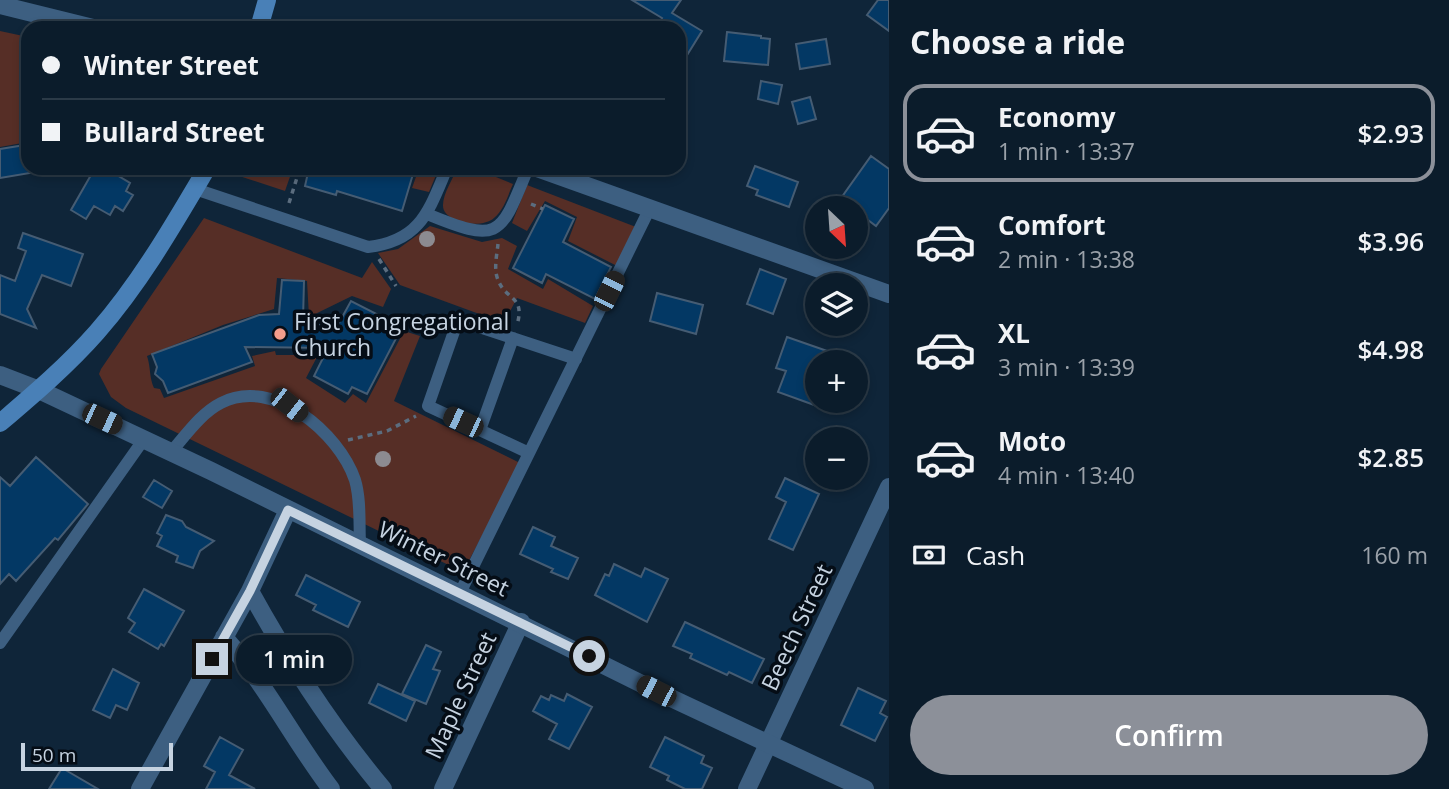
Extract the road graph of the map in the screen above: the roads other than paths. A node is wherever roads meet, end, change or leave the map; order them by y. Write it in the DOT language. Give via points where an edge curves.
graph roads {
  1 [pos="267,0"];
  2 [pos="0,5"];
  3 [pos="65,21"];
  4 [pos="261,21"];
  5 [pos="203,175"];
  6 [pos="444,175"];
  7 [pos="525,175"];
  8 [pos="557,175"];
  9 [pos="195,189"];
  10 [pos="650,208"];
  11 [pos="427,214"];
  12 [pos="887,291"];
  13 [pos="513,338"];
  14 [pos="576,359"];
  15 [pos="0,375"];
  16 [pos="39,390"];
  17 [pos="0,423"];
  18 [pos="480,430"];
  19 [pos="144,439"];
  20 [pos="172,452"];
  21 [pos="529,453"];
  22 [pos="889,487"];
  23 [pos="288,510"];
  24 [pos="360,544"];
  25 [pos="250,591"];
  26 [pos="460,593"];
  27 [pos="522,622"];
  28 [pos="224,638"];
  29 [pos="0,642"];
  30 [pos="768,744"];
  31 [pos="140,789"];
  32 [pos="331,789"];
  33 [pos="383,789"];
  34 [pos="443,789"];
  35 [pos="747,789"];
  36 [pos="865,789"];
  1 -- 4 [label="main road"];
  2 -- 3 [label="street"];
  5 -- 9 [label="main road"];
  6 -- 11 [label="lane"];
  7 -- 11 [label="lane" via="510,213 495,228 466,230"];
  8 -- 10 [label="street"];
  9 -- 11 [label="lane" via="368,247 407,233"];
  9 -- 16 [label="main road" via="123,300"];
  10 -- 12 [label="street"];
  10 -- 14 [label="lane"];
  13 -- 14 [label="lane"];
  13 -- 18 [label="lane"];
  13 -- 18 [label="lane" via="458,320 428,406"];
  14 -- 21 [label="lane"];
  15 -- 16 [label="street, Winter Street"];
  16 -- 17 [label="main road"];
  16 -- 19 [label="street, Winter Street"];
  18 -- 21 [label="lane"];
  19 -- 20 [label="street, Winter Street"];
  19 -- 29 [label="lane"];
  20 -- 23 [label="street, Winter Street"];
  20 -- 24 [label="lane" via="221,403 257,397 289,405 336,446 354,479"];
  21 -- 26 [label="lane"];
  22 -- 30 [label="street, Beech Street"];
  23 -- 24 [label="street, Winter Street"];
  23 -- 25 [label="street"];
  24 -- 26 [label="street, Winter Street"];
  25 -- 28 [label="street"];
  25 -- 33 [label="street" via="348,746"];
  26 -- 27 [label="street, Winter Street"];
  27 -- 30 [label="street, Winter Street"];
  27 -- 34 [label="street, Maple Street"];
  28 -- 31 [label="street"];
  28 -- 32 [label="street" via="265,689"];
  30 -- 35 [label="street, Beech Street"];
  30 -- 36 [label="street, Winter Street"];
}
